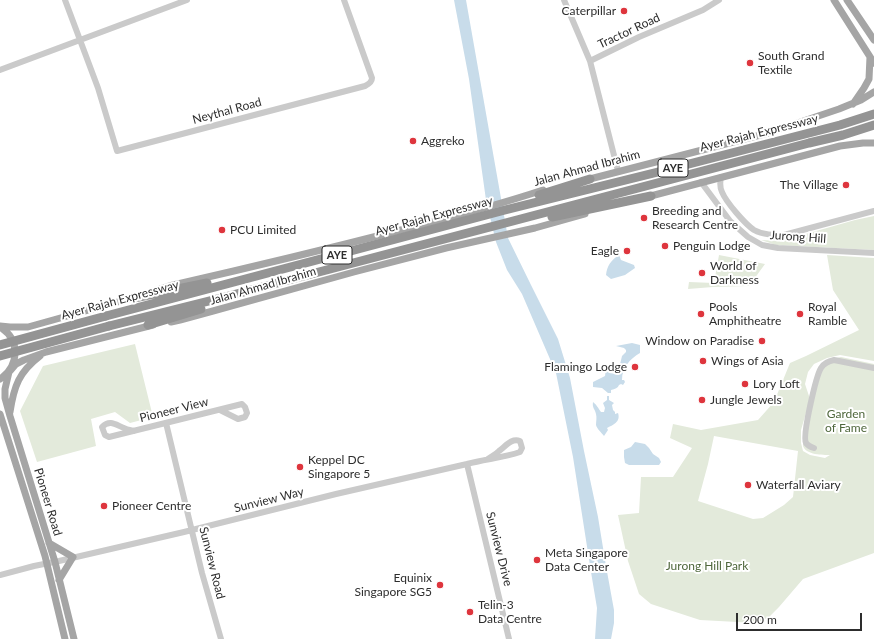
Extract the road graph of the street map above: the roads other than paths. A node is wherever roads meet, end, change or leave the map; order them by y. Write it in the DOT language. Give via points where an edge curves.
graph roads {
  1 [pos="65,0"];
  2 [pos="187,0"];
  3 [pos="344,0"];
  4 [pos="564,0"];
  5 [pos="719,0"];
  6 [pos="834,0"];
  7 [pos="847,0"];
  8 [pos="80,39"];
  9 [pos="874,40"];
  10 [pos="872,60"];
  11 [pos="590,61"];
  12 [pos="0,70"];
  13 [pos="874,92"];
  14 [pos="853,104"];
  15 [pos="874,114"];
  16 [pos="874,125"];
  17 [pos="874,143"];
  18 [pos="618,171"];
  19 [pos="721,177"];
  20 [pos="590,179"];
  21 [pos="702,182"];
  22 [pos="721,192"];
  23 [pos="651,196"];
  24 [pos="712,197"];
  25 [pos="505,210"];
  26 [pos="734,210"];
  27 [pos="874,210"];
  28 [pos="725,215"];
  29 [pos="514,222"];
  30 [pos="735,226"];
  31 [pos="874,253"];
  32 [pos="260,275"];
  33 [pos="225,297"];
  34 [pos="134,298"];
  35 [pos="148,325"];
  36 [pos="0,326"];
  37 [pos="0,345"];
  38 [pos="46,352"];
  39 [pos="0,356"];
  40 [pos="874,368"];
  41 [pos="9,371"];
  42 [pos="0,379"];
  43 [pos="220,410"];
  44 [pos="0,414"];
  45 [pos="10,416"];
  46 [pos="166,423"];
  47 [pos="134,431"];
  48 [pos="814,448"];
  49 [pos="488,459"];
  50 [pos="467,464"];
  51 [pos="192,530"];
  52 [pos="49,543"];
  53 [pos="73,557"];
  54 [pos="55,562"];
  55 [pos="47,563"];
  56 [pos="0,574"];
  57 [pos="59,580"];
  58 [pos="65,639"];
  59 [pos="74,639"];
  60 [pos="220,639"];
  61 [pos="509,639"];
  1 -- 8 [label="street, Neythal Road"];
  2 -- 8 [label="street"];
  3 -- 8 [label="street, Neythal Road" via="372,78 368,85 117,151"];
  4 -- 11 [label="street, Tractor Road"];
  5 -- 11 [label="street, Tractor Road" via="703,10"];
  6 -- 10 [label="main road"];
  7 -- 9 [label="main road"];
  8 -- 12 [label="street"];
  10 -- 14 [label="main road" via="869,80"];
  11 -- 18 [label="street, Tractor Road"];
  13 -- 14 [label="main road, Jalan Ahmad Ibrahim"];
  14 -- 18 [label="main road, Jalan Ahmad Ibrahim" via="768,133"];
  15 -- 25 [label="highway, Ayer Rajah Expressway / AYE" via="840,125"];
  16 -- 29 [label="highway, Ayer Rajah Expressway / AYE"];
  17 -- 19 [label="main road, Jalan Ahmad Ibrahim" via="840,146"];
  18 -- 20 [label="main road, Jalan Ahmad Ibrahim"];
  19 -- 21 [label="main road, Jalan Ahmad Ibrahim"];
  19 -- 22 [label="street"];
  20 -- 25 [label="highway" via="512,204"];
  20 -- 34 [label="main road, Jalan Ahmad Ibrahim" via="565,183 475,211 341,246 169,286"];
  21 -- 23 [label="main road, Jalan Ahmad Ibrahim"];
  21 -- 24 [label="street, Jurong Hill"];
  22 -- 24 [label="street"];
  22 -- 26 [label="street"];
  23 -- 29 [label="highway" via="532,221"];
  23 -- 35 [label="main road, Jalan Ahmad Ibrahim" via="535,228 354,272 180,320"];
  24 -- 28 [label="street, Jurong Hill"];
  25 -- 32 [label="highway, Ayer Rajah Expressway / AYE"];
  26 -- 27 [label="street" via="754,230 774,235"];
  26 -- 28 [label="street"];
  26 -- 30 [label="street"];
  28 -- 30 [label="street, Jurong Hill"];
  29 -- 33 [label="highway, Ayer Rajah Expressway / AYE"];
  30 -- 31 [label="street, Jurong Hill" via="754,242 771,248"];
  32 -- 34 [label="highway" via="232,278"];
  32 -- 37 [label="highway, Ayer Rajah Expressway / AYE, bridge"];
  33 -- 35 [label="highway" via="218,303"];
  33 -- 39 [label="highway, Ayer Rajah Expressway / AYE, bridge"];
  34 -- 36 [label="main road, Jalan Ahmad Ibrahim" via="28,327"];
  35 -- 38 [label="main road, Jalan Ahmad Ibrahim"];
  36 -- 41 [label="main road, Pioneer Road" via="8,333 14,345 15,358"];
  38 -- 41 [label="main road, Jalan Ahmad Ibrahim" via="16,364"];
  38 -- 45 [label="main road" via="21,376 12,397"];
  40 -- 48 [label="street" via="834,360 822,366 805,430 806,443"];
  41 -- 42 [label="main road, Jalan Ahmad Ibrahim"];
  41 -- 45 [label="main road, Pioneer Road" via="5,398"];
  43 -- 46 [label="street, Pioneer View"];
  44 -- 55 [label="main road, Pioneer Road"];
  45 -- 52 [label="main road, Pioneer Road"];
  46 -- 47 [label="street, Pioneer View"];
  46 -- 51 [label="street, Sunview Road"];
  49 -- 49 [label="street, Sunview Way" via="510,442 520,441 520,452"];
  49 -- 50 [label="street, Sunview Way"];
  50 -- 51 [label="street, Sunview Way"];
  50 -- 61 [label="street, Sunview Drive"];
  51 -- 53 [label="street, Sunview Way"];
  51 -- 60 [label="street, Sunview Road"];
  52 -- 53 [label="main road"];
  52 -- 54 [label="main road, Pioneer Road"];
  53 -- 54 [label="street, Sunview Way"];
  53 -- 57 [label="main road"];
  54 -- 55 [label="street, Sunview Way"];
  54 -- 57 [label="main road, Pioneer Road"];
  55 -- 56 [label="street, Sunview Way"];
  55 -- 58 [label="main road, Pioneer Road"];
  57 -- 59 [label="main road, Pioneer Road"];
}
